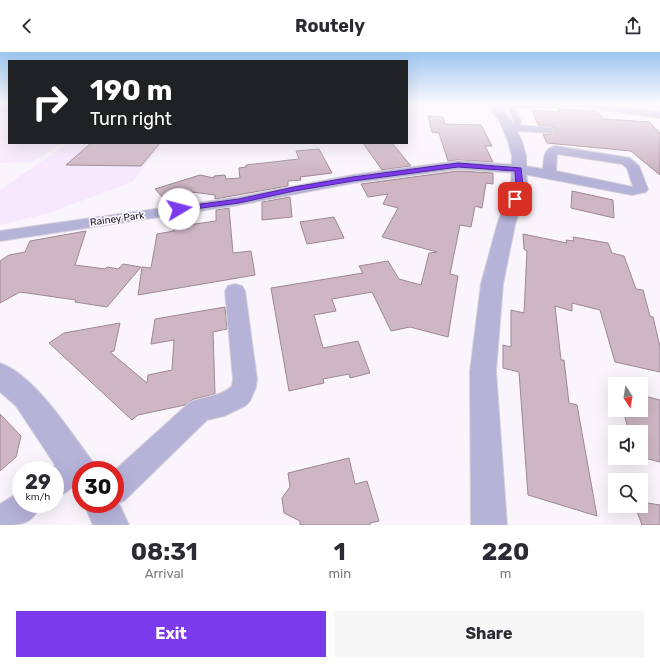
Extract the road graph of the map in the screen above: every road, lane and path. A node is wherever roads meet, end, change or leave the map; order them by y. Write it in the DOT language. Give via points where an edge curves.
graph roads {
  1 [pos="508,126"];
  2 [pos="538,126"];
  3 [pos="549,130"];
  4 [pos="518,169"];
  5 [pos="549,174"];
  6 [pos="0,236"];
  7 [pos="235,291"];
  8 [pos="0,375"];
  9 [pos="71,475"];
  10 [pos="124,481"];
  11 [pos="14,513"];
  12 [pos="105,513"];
  13 [pos="0,523"];
  14 [pos="111,525"];
  15 [pos="489,525"];
  1 -- 4 [label="street" via="519,156"];
  2 -- 3 [label="street"];
  4 -- 5 [label="street, Rainey Park"];
  4 -- 6 [label="street, Rainey Park" via="466,165 439,167 294,189 239,201"];
  4 -- 15 [label="street" via="519,186 492,284 483,371"];
  5 -- 5 [label="street, Rainey Park" via="632,191 641,189 633,166 622,160 555,150 551,152"];
  7 -- 10 [label="street" via="245,379 241,395 234,400 202,408"];
  8 -- 9 [label="street" via="26,397"];
  11 -- 13 [label="street"];
  12 -- 14 [label="street"];
}
